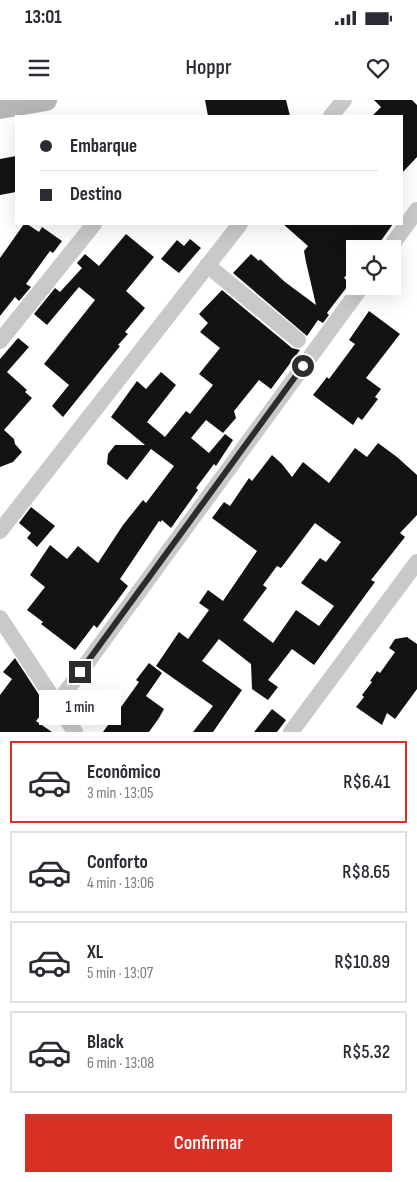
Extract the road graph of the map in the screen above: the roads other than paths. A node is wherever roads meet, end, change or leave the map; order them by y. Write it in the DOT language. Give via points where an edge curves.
graph roads {
  1 [pos="46,100"];
  2 [pos="344,100"];
  3 [pos="0,108"];
  4 [pos="332,115"];
  5 [pos="417,210"];
  6 [pos="93,225"];
  7 [pos="239,225"];
  8 [pos="395,240"];
  9 [pos="208,266"];
  10 [pos="355,295"];
  11 [pos="298,340"];
  12 [pos="0,341"];
  13 [pos="0,531"];
  14 [pos="417,562"];
  15 [pos="0,618"];
  16 [pos="56,704"];
  17 [pos="75,732"];
  18 [pos="291,732"];
  1 -- 3 [label="street"];
  2 -- 4 [label="street"];
  5 -- 8 [label="street"];
  6 -- 12 [label="street"];
  7 -- 9 [label="street"];
  9 -- 11 [label="street"];
  9 -- 13 [label="street"];
  10 -- 16 [label="street"];
  14 -- 18 [label="street"];
  15 -- 16 [label="street"];
  16 -- 17 [label="street"];
}
